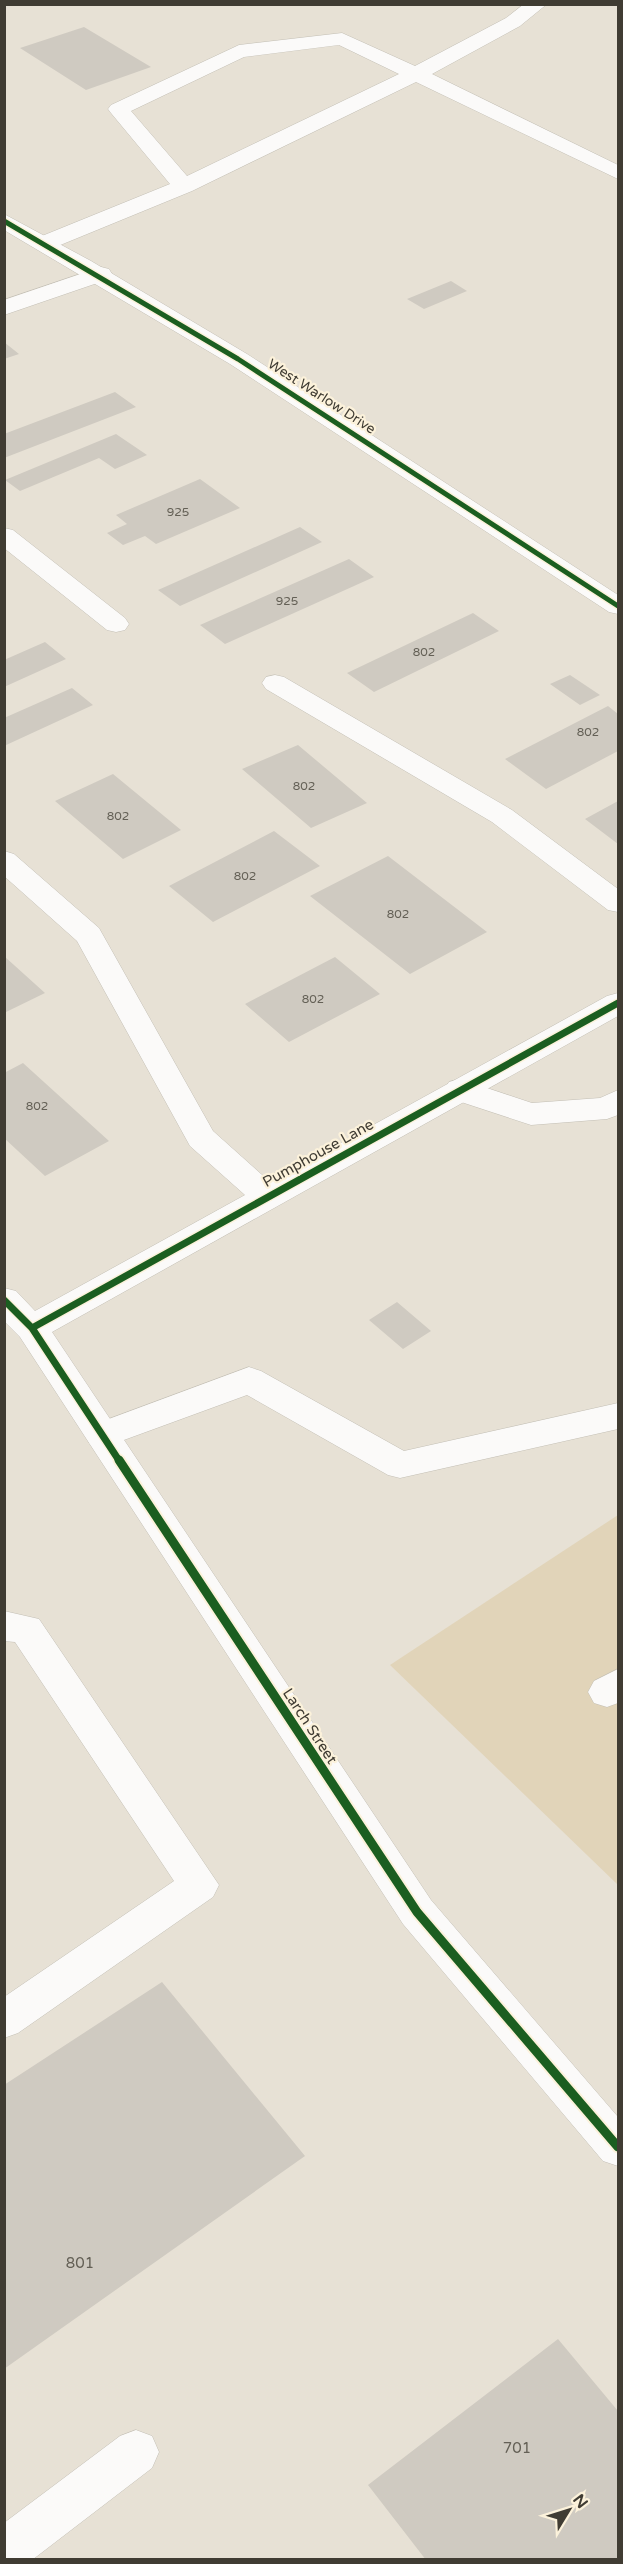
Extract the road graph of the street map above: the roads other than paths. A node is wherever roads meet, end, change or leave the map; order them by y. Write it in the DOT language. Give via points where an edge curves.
graph roads {
  1 [pos="537,4"];
  2 [pos="414,75"];
  3 [pos="618,173"];
  4 [pos="184,186"];
  5 [pos="4,220"];
  6 [pos="45,243"];
  7 [pos="100,274"];
  8 [pos="4,308"];
  9 [pos="4,535"];
  10 [pos="618,606"];
  11 [pos="116,624"];
  12 [pos="275,684"];
  13 [pos="4,860"];
  14 [pos="618,903"];
  15 [pos="618,1003"];
  16 [pos="460,1090"];
  17 [pos="615,1110"];
  18 [pos="267,1197"];
  19 [pos="4,1300"];
  20 [pos="32,1328"];
  21 [pos="618,1416"];
  22 [pos="102,1435"];
  23 [pos="4,1626"];
  24 [pos="4,2020"];
  25 [pos="618,2147"];
  26 [pos="136,2452"];
  27 [pos="4,2553"];
  1 -- 2 [label="street" via="513,22"];
  2 -- 3 [label="street"];
  2 -- 4 [label="street"];
  2 -- 4 [label="street" via="342,39 296,44 239,51 118,109"];
  4 -- 6 [label="street"];
  5 -- 6 [label="street, West Warlow Drive"];
  6 -- 7 [label="street, West Warlow Drive"];
  7 -- 8 [label="street"];
  7 -- 10 [label="street, West Warlow Drive" via="301,397"];
  9 -- 11 [label="street"];
  12 -- 14 [label="street" via="502,816"];
  13 -- 18 [label="street" via="89,935 201,1138"];
  15 -- 16 [label="street, Pumphouse Lane"];
  16 -- 17 [label="street" via="531,1114"];
  16 -- 18 [label="street, Pumphouse Lane"];
  18 -- 20 [label="street, Pumphouse Lane"];
  19 -- 20 [label="street, Larch Street"];
  20 -- 22 [label="street, Larch Street"];
  21 -- 22 [label="street" via="400,1465 249,1380"];
  22 -- 25 [label="street, Larch Street" via="417,1912"];
  23 -- 24 [label="street" via="26,1629 199,1885"];
  26 -- 27 [label="street"];
}
